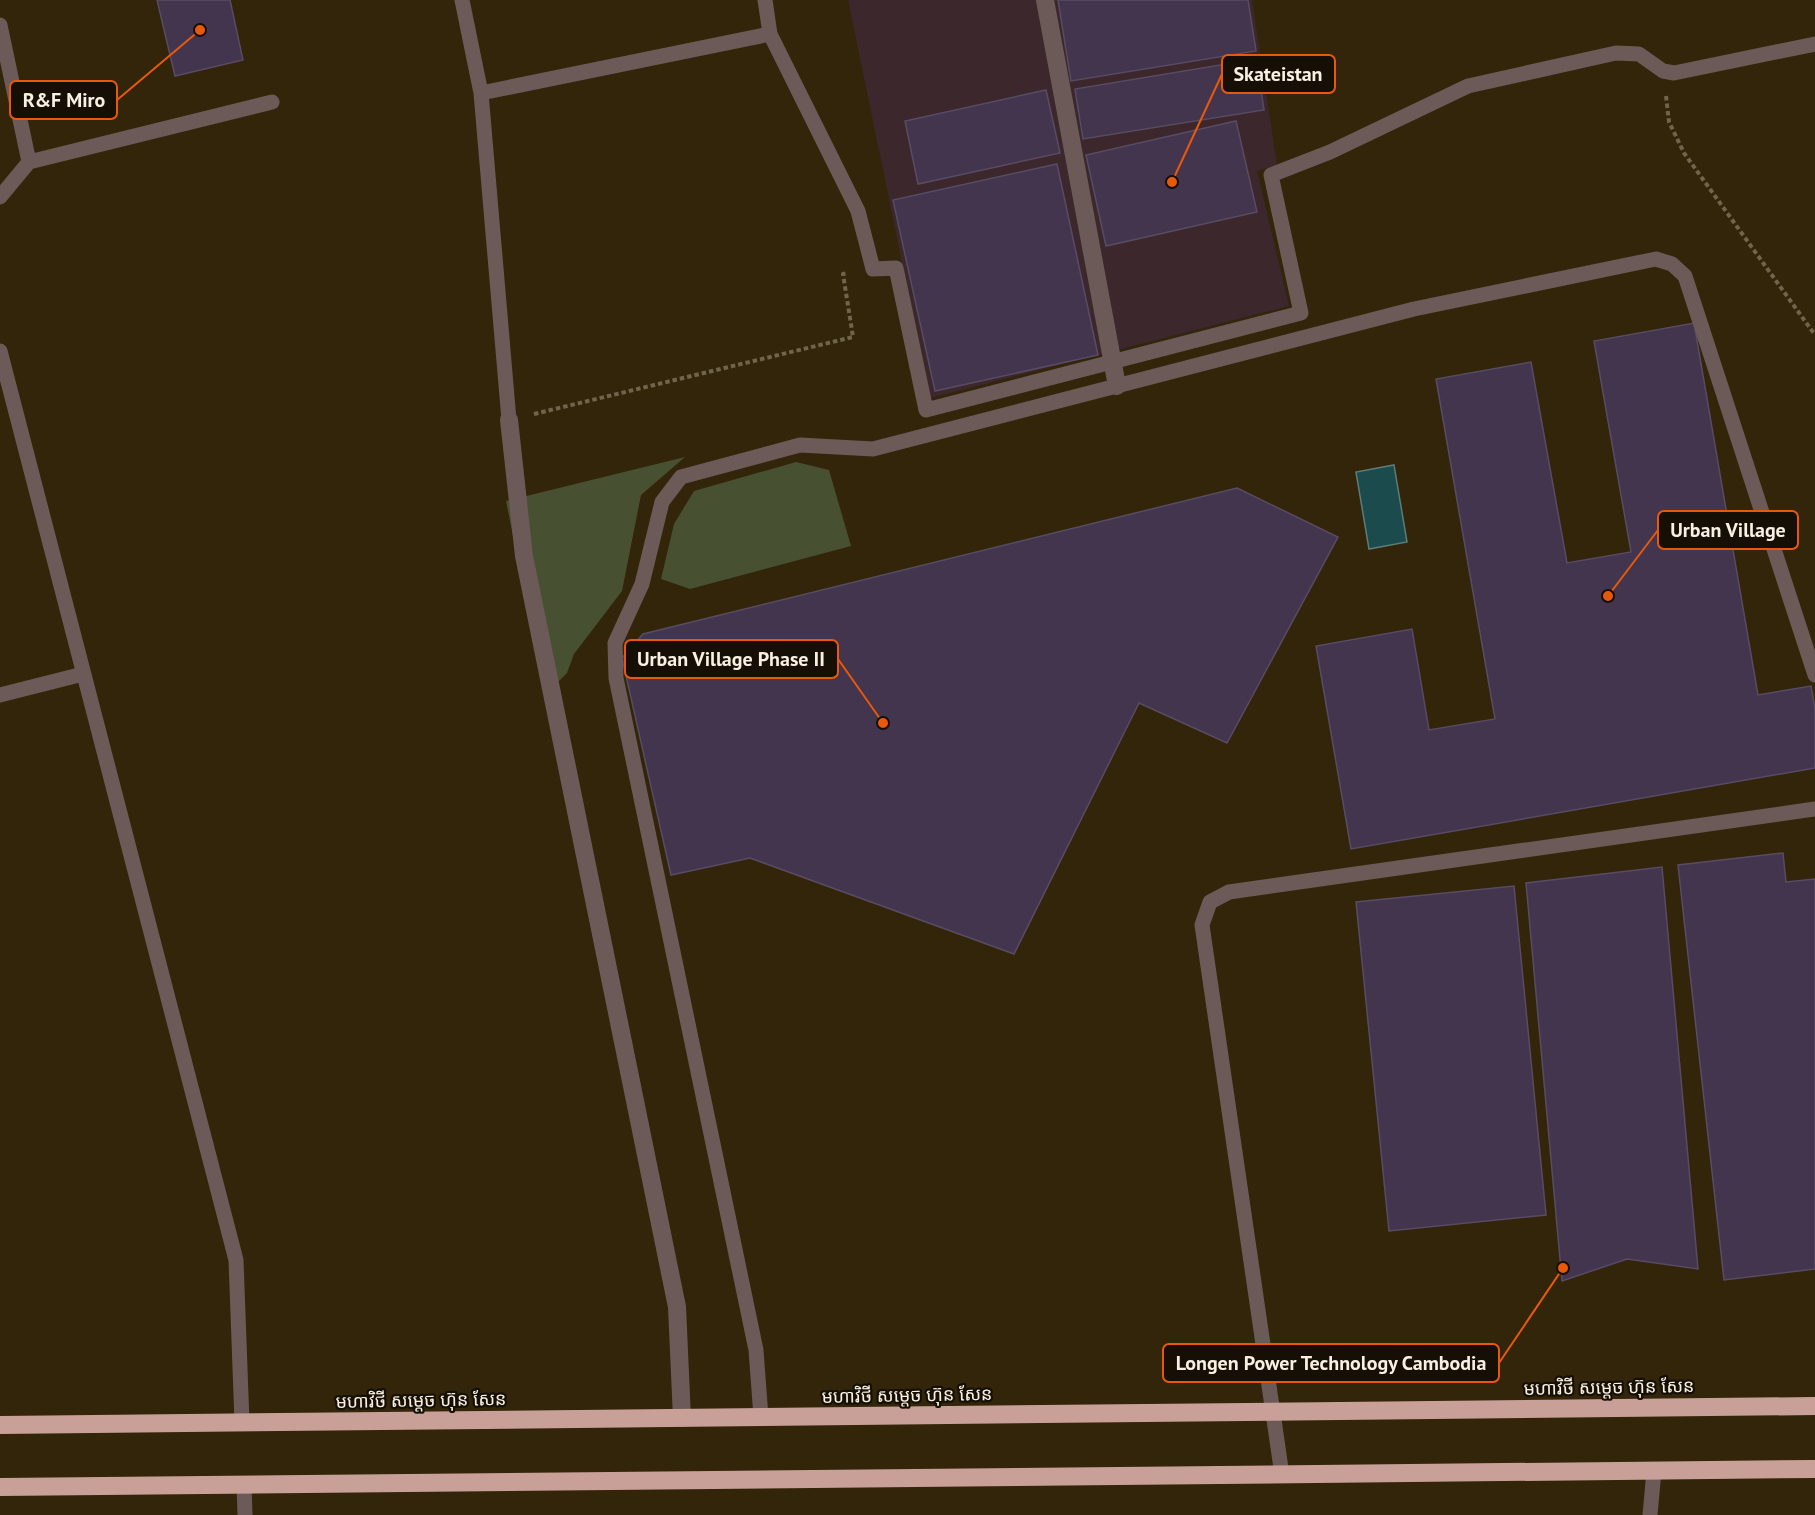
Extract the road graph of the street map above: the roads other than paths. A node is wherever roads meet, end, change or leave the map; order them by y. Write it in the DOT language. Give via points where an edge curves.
graph roads {
  1 [pos="462,0"];
  2 [pos="765,0"];
  3 [pos="1045,0"];
  4 [pos="0,25"];
  5 [pos="770,34"];
  6 [pos="1815,44"];
  7 [pos="481,93"];
  8 [pos="272,102"];
  9 [pos="29,162"];
  10 [pos="0,197"];
  11 [pos="0,351"];
  12 [pos="1110,362"];
  13 [pos="1117,386"];
  14 [pos="509,420"];
  15 [pos="83,674"];
  16 [pos="1815,675"];
  17 [pos="0,695"];
  18 [pos="1815,809"];
  19 [pos="1815,1406"];
  20 [pos="1272,1412"];
  21 [pos="761,1417"];
  22 [pos="682,1418"];
  23 [pos="242,1422"];
  24 [pos="0,1425"];
  25 [pos="1815,1469"];
  26 [pos="1653,1471"];
  27 [pos="1282,1475"];
  28 [pos="244,1485"];
  29 [pos="0,1487"];
  30 [pos="244,1515"];
  31 [pos="1650,1515"];
  1 -- 7 [label="lane"];
  2 -- 5 [label="lane"];
  3 -- 12 [label="street"];
  4 -- 9 [label="lane"];
  5 -- 7 [label="lane"];
  5 -- 12 [label="lane" via="858,211 873,269 896,268 926,410"];
  6 -- 12 [label="lane" via="1674,73 1663,71 1639,54 1616,52 1468,86 1330,152 1271,175 1301,313"];
  7 -- 14 [label="lane"];
  8 -- 9 [label="lane"];
  9 -- 10 [label="lane"];
  11 -- 15 [label="lane"];
  12 -- 13 [label="street"];
  13 -- 16 [label="lane" via="1414,309 1656,259 1672,264 1685,276"];
  13 -- 21 [label="lane" via="873,449 800,445 681,477 662,502 642,584 615,643 616,678 756,1350"];
  14 -- 22 [label="street" via="524,556 677,1307"];
  15 -- 17 [label="lane"];
  15 -- 23 [label="lane" via="237,1260"];
  18 -- 20 [label="lane" via="1229,892 1210,902 1202,925"];
  19 -- 20 [label="highway, មហាវិថី សម្តេច ហ៊ុន សែន"];
  20 -- 21 [label="highway, មហាវិថី សម្តេច ហ៊ុន សែន"];
  20 -- 27 [label="lane"];
  21 -- 22 [label="highway, មហាវិថី សម្តេច ហ៊ុន សែន"];
  22 -- 23 [label="highway, មហាវិថី សម្តេច ហ៊ុន សែន"];
  23 -- 24 [label="highway, មហាវិថី សម្តេច ហ៊ុន សែន"];
  25 -- 26 [label="highway"];
  26 -- 27 [label="highway"];
  26 -- 31 [label="lane"];
  27 -- 28 [label="highway"];
  28 -- 29 [label="highway"];
  28 -- 30 [label="lane"];
}
